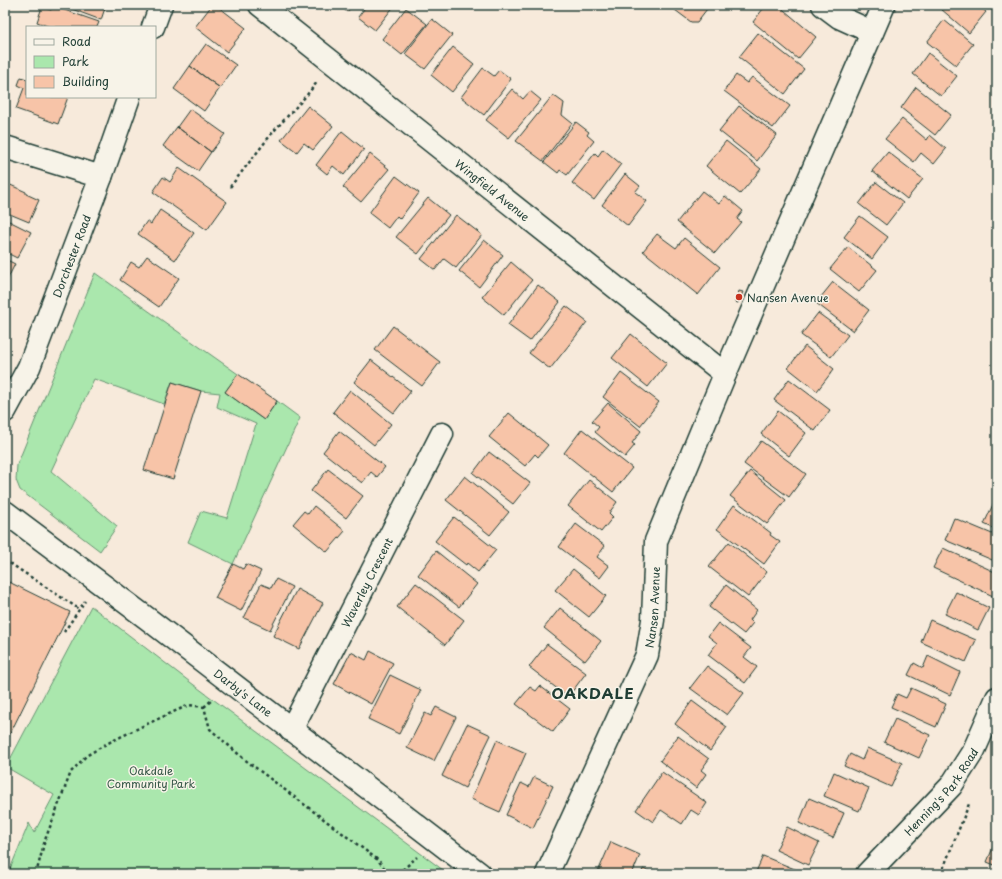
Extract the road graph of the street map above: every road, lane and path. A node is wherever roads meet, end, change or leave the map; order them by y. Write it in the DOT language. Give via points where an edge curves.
graph roads {
  1 [pos="161,5"];
  2 [pos="260,5"];
  3 [pos="823,5"];
  4 [pos="884,5"];
  5 [pos="153,26"];
  6 [pos="872,32"];
  7 [pos="332,62"];
  8 [pos="129,98"];
  9 [pos="5,147"];
  10 [pos="101,177"];
  11 [pos="230,187"];
  12 [pos="725,374"];
  13 [pos="5,411"];
  14 [pos="442,434"];
  15 [pos="5,512"];
  16 [pos="5,560"];
  17 [pos="64,632"];
  18 [pos="997,698"];
  19 [pos="291,730"];
  20 [pos="962,769"];
  21 [pos="36,874"];
  22 [pos="389,874"];
  23 [pos="480,874"];
  24 [pos="547,874"];
  25 [pos="867,874"];
  26 [pos="941,874"];
  1 -- 5 [label="street"];
  2 -- 7 [label="street, Wingfield Avenue"];
  3 -- 6 [label="street" via="840,17"];
  4 -- 6 [label="street, Nansen Avenue"];
  6 -- 12 [label="street, Nansen Avenue"];
  7 -- 11 [label="path" via="306,96 272,132"];
  7 -- 12 [label="street, Wingfield Avenue"];
  8 -- 10 [label="street, Dorchester Road"];
  9 -- 10 [label="street"];
  10 -- 13 [label="street, Dorchester Road" via="29,367"];
  12 -- 24 [label="street, Nansen Avenue" via="656,541 653,620 647,655"];
  14 -- 19 [label="street, Waverley Crescent"];
  15 -- 19 [label="street, Darby's Lane"];
  16 -- 17 [label="path" via="79,609"];
  18 -- 20 [label="street, Henning's Park Road" via="974,750"];
  19 -- 23 [label="street, Darby's Lane"];
  20 -- 25 [label="street, Henning's Park Road" via="951,786"];
  20 -- 26 [label="path" via="973,794"];
  21 -- 22 [label="path" via="45,840 71,772 86,756 106,744 189,705 204,707 210,729 244,759 378,860"];
}
